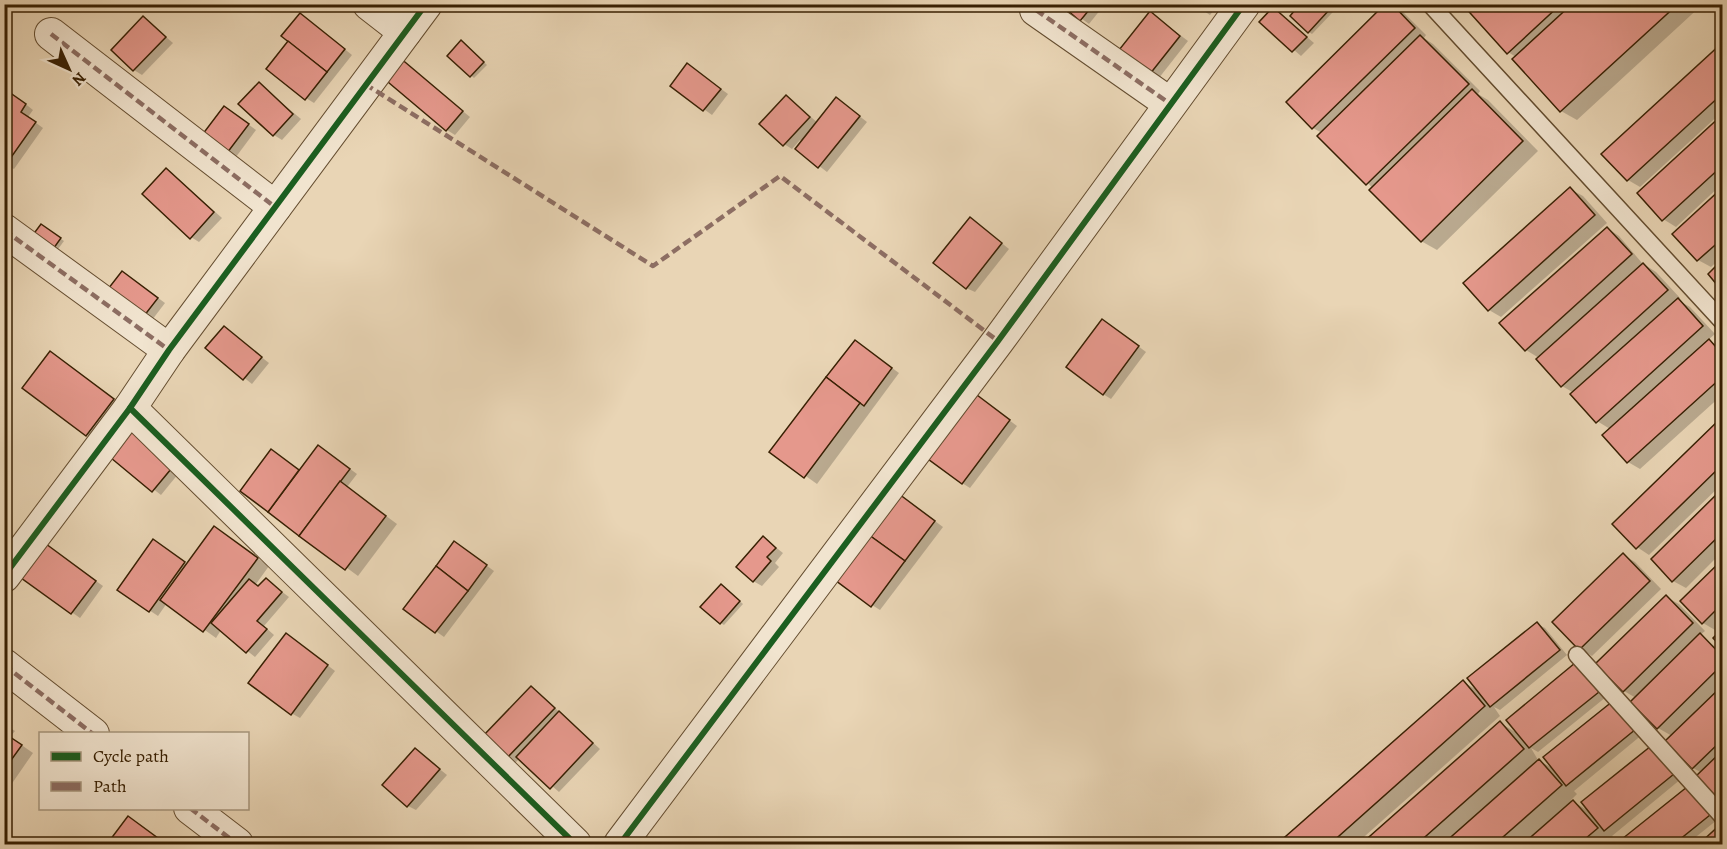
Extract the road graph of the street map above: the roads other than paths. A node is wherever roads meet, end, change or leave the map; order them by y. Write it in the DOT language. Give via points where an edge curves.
graph roads {
  1 [pos="369,4"];
  2 [pos="426,4"];
  3 [pos="1244,4"];
  4 [pos="1430,4"];
  5 [pos="1036,10"];
  6 [pos="405,32"];
  7 [pos="51,33"];
  8 [pos="1169,103"];
  9 [pos="275,207"];
  10 [pos="4,230"];
  11 [pos="1722,321"];
  12 [pos="169,350"];
  13 [pos="130,408"];
  14 [pos="4,576"];
  15 [pos="1576,655"];
  16 [pos="4,665"];
  17 [pos="90,732"];
  18 [pos="193,810"];
  19 [pos="1722,816"];
  20 [pos="237,844"];
  21 [pos="575,844"];
  22 [pos="620,844"];
  1 -- 6 [label="street"];
  2 -- 6 [label="street"];
  3 -- 8 [label="street"];
  4 -- 11 [label="lane"];
  5 -- 8 [label="street"];
  6 -- 9 [label="street"];
  7 -- 9 [label="street"];
  8 -- 22 [label="street" via="991,351"];
  9 -- 12 [label="street"];
  10 -- 12 [label="street"];
  12 -- 13 [label="street"];
  13 -- 14 [label="street"];
  13 -- 21 [label="street"];
  15 -- 19 [label="lane"];
  16 -- 17 [label="street"];
  18 -- 20 [label="street"];
}
